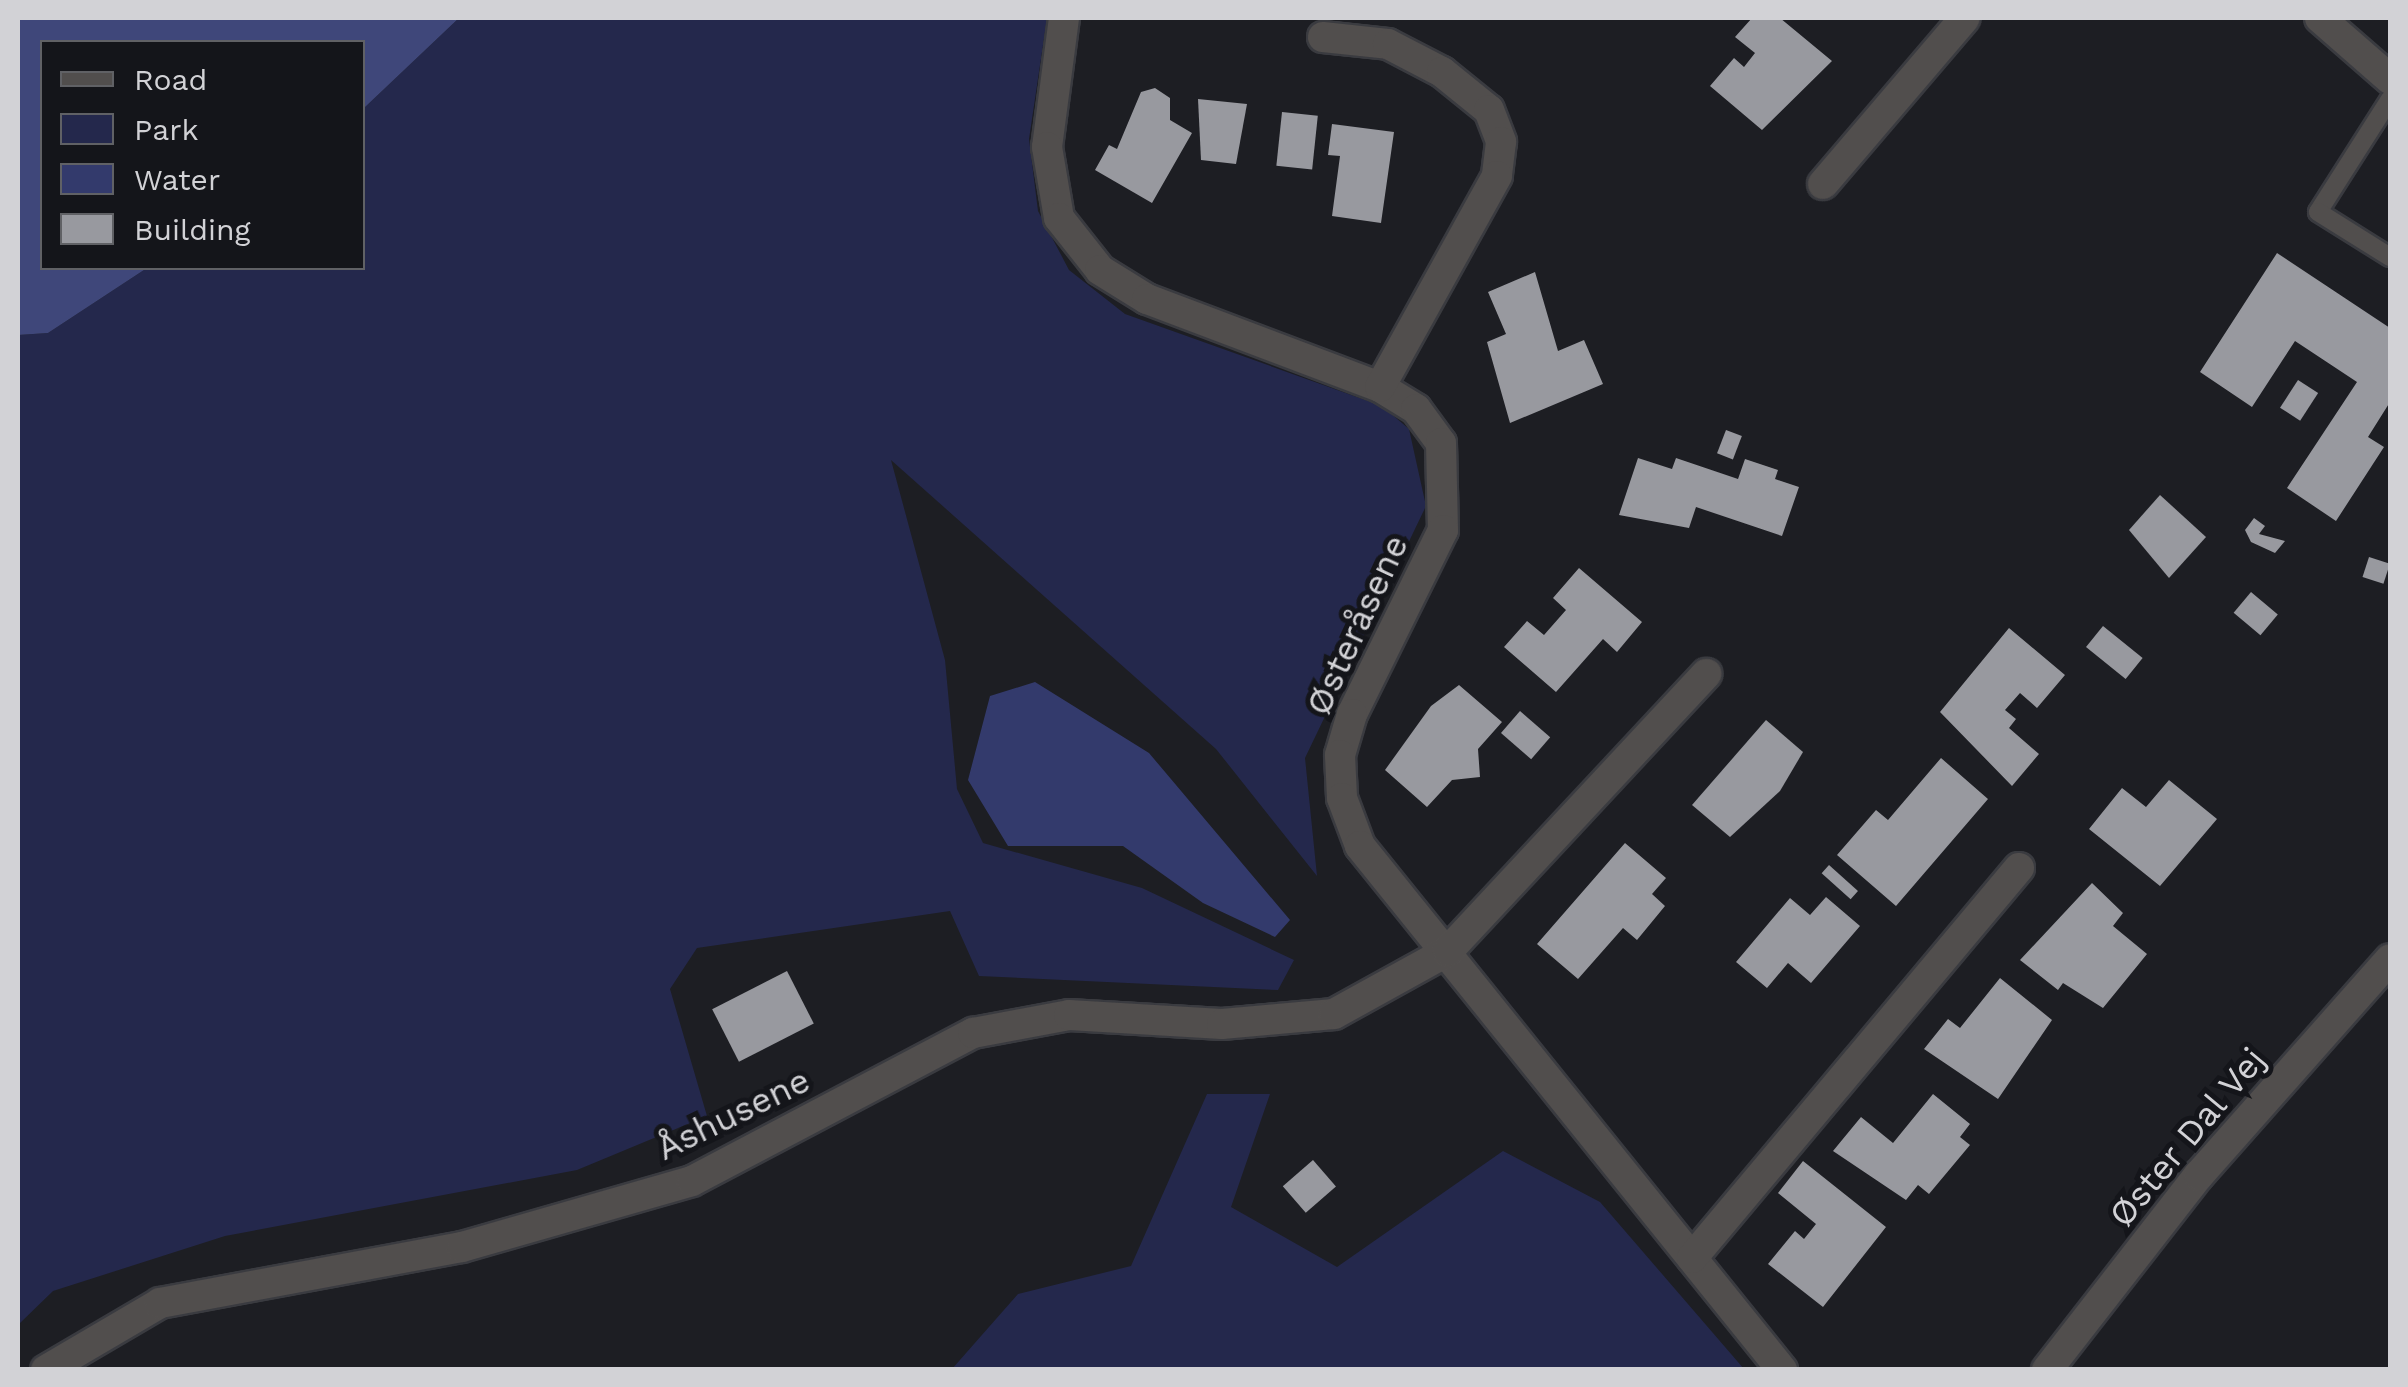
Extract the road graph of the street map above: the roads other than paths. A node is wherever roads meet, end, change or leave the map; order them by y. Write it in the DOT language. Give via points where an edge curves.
graph roads {
  1 [pos="1064,18"];
  2 [pos="1965,18"];
  3 [pos="2320,18"];
  4 [pos="1323,37"];
  5 [pos="2390,79"];
  6 [pos="2390,100"];
  7 [pos="1823,184"];
  8 [pos="2390,257"];
  9 [pos="1380,387"];
  10 [pos="1706,674"];
  11 [pos="2019,868"];
  12 [pos="1448,951"];
  13 [pos="2390,959"];
  14 [pos="1692,1258"];
  15 [pos="46,1370"];
  16 [pos="1782,1370"];
  17 [pos="2047,1370"];
  1 -- 9 [label="street, Østeråsene" via="1047,148 1059,218 1100,270 1147,299"];
  2 -- 7 [label="street"];
  3 -- 5 [label="street"];
  4 -- 9 [label="street" via="1388,44 1442,72 1488,110 1502,142 1497,176"];
  6 -- 8 [label="lane" via="2318,212"];
  9 -- 12 [label="street, Østeråsene" via="1416,409 1441,443 1449,494 1443,530 1352,714 1340,755 1342,798 1360,846"];
  10 -- 12 [label="street"];
  11 -- 14 [label="street"];
  12 -- 14 [label="street, Østeråsene"];
  12 -- 15 [label="street, Åshusene" via="1334,1014 1222,1024 1069,1015 973,1033 692,1181 462,1247 160,1303"];
  13 -- 17 [label="street, Øster Dal Vej" via="2199,1175"];
  14 -- 16 [label="street, Østeråsene"];
}
